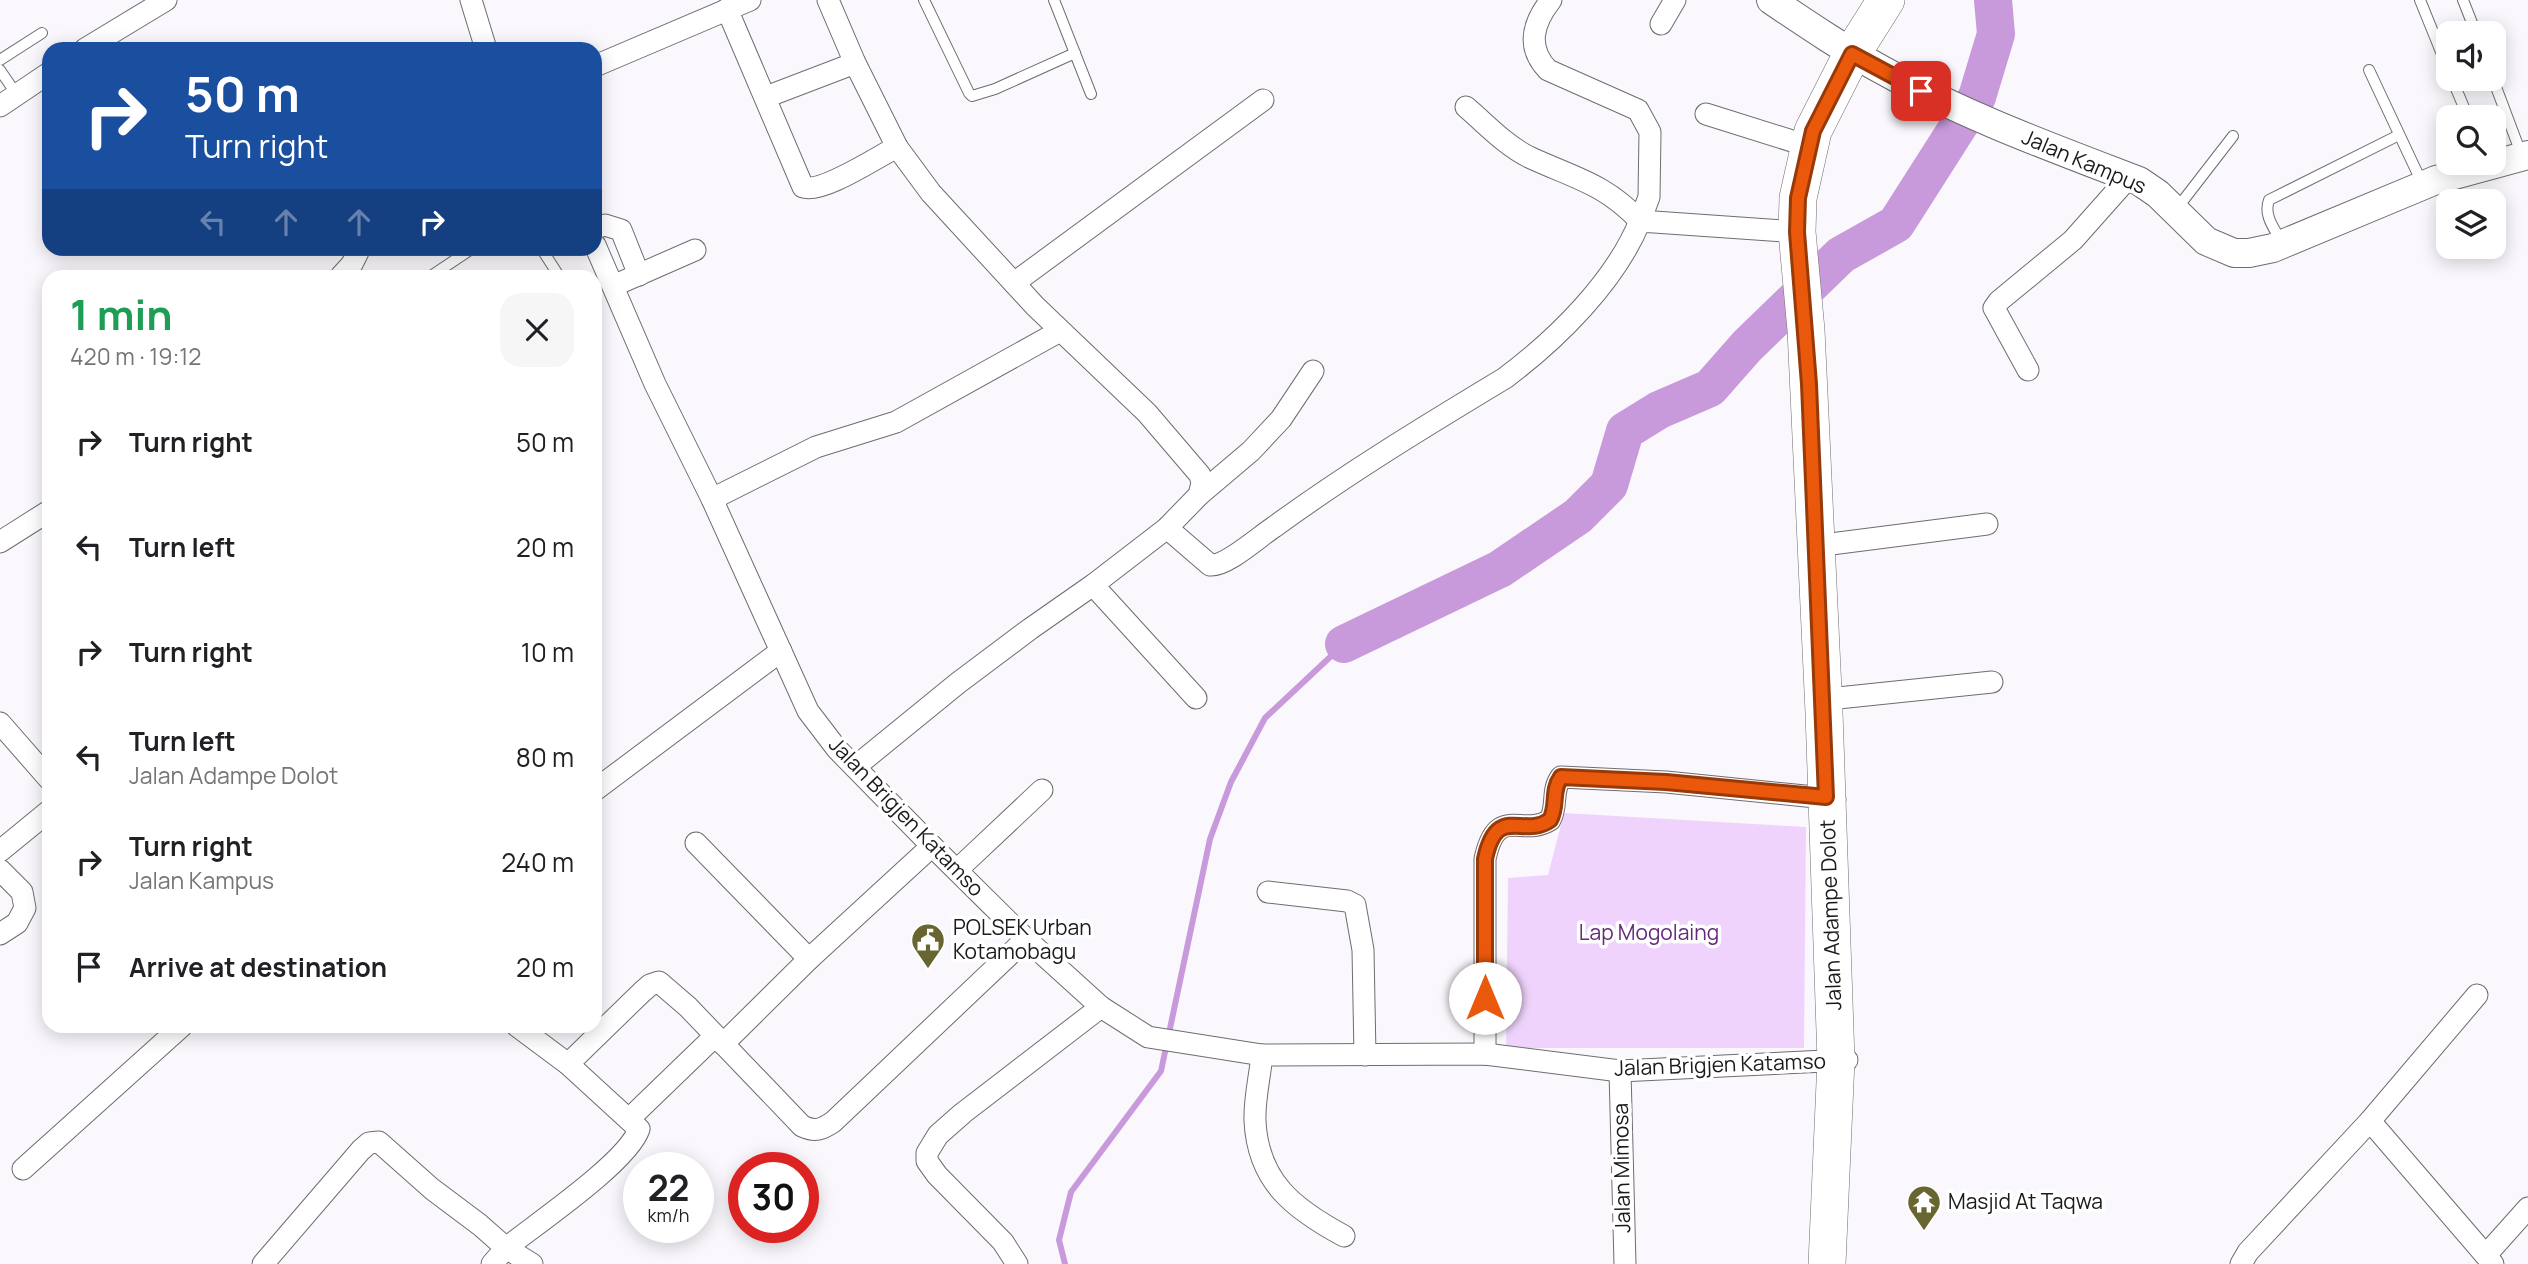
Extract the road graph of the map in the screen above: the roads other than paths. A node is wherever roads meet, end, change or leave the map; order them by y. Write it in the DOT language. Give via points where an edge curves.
graph roads {
  1 [pos="166,0"];
  2 [pos="750,0"];
  3 [pos="828,0"];
  4 [pos="924,0"];
  5 [pos="1054,0"];
  6 [pos="1551,0"];
  7 [pos="1675,0"];
  8 [pos="1771,0"];
  9 [pos="1886,0"];
  10 [pos="1904,0"];
  11 [pos="2420,0"];
  12 [pos="2463,0"];
  13 [pos="473,5"];
  14 [pos="725,5"];
  15 [pos="2471,21"];
  16 [pos="1661,24"];
  17 [pos="42,33"];
  18 [pos="2436,39"];
  19 [pos="97,42"];
  20 [pos="484,42"];
  21 [pos="1075,53"];
  22 [pos="1860,58"];
  23 [pos="0,60"];
  24 [pos="602,63"];
  25 [pos="855,63"];
  26 [pos="0,70"];
  27 [pos="2368,70"];
  28 [pos="42,78"];
  29 [pos="2498,91"];
  30 [pos="1091,94"];
  31 [pos="766,97"];
  32 [pos="9,100"];
  33 [pos="1263,100"];
  34 [pos="1466,107"];
  35 [pos="1706,114"];
  36 [pos="2399,135"];
  37 [pos="2233,136"];
  38 [pos="1808,146"];
  39 [pos="897,147"];
  40 [pos="2525,156"];
  41 [pos="2506,160"];
  42 [pos="2453,175"];
  43 [pos="2129,177"];
  44 [pos="2423,185"];
  45 [pos="2174,211"];
  46 [pos="1640,221"];
  47 [pos="602,226"];
  48 [pos="2282,244"];
  49 [pos="695,250"];
  50 [pos="1805,252"];
  51 [pos="461,256"];
  52 [pos="600,256"];
  53 [pos="440,270"];
  54 [pos="639,275"];
  55 [pos="1014,283"];
  56 [pos="613,286"];
  57 [pos="1814,327"];
  58 [pos="1060,331"];
  59 [pos="2028,370"];
  60 [pos="1313,371"];
  61 [pos="1199,495"];
  62 [pos="712,499"];
  63 [pos="42,515"];
  64 [pos="1987,524"];
  65 [pos="1167,527"];
  66 [pos="0,542"];
  67 [pos="1831,544"];
  68 [pos="1093,585"];
  69 [pos="781,650"];
  70 [pos="1992,682"];
  71 [pos="1196,698"];
  72 [pos="1838,698"];
  73 [pos="0,723"];
  74 [pos="855,767"];
  75 [pos="42,771"];
  76 [pos="602,785"];
  77 [pos="1042,790"];
  78 [pos="1835,799"];
  79 [pos="42,817"];
  80 [pos="696,843"];
  81 [pos="932,846"];
  82 [pos="0,851"];
  83 [pos="0,870"];
  84 [pos="957,870"];
  85 [pos="1268,892"];
  86 [pos="0,934"];
  87 [pos="1026,939"];
  88 [pos="809,958"];
  89 [pos="2477,995"];
  90 [pos="1101,1007"];
  91 [pos="602,1031"];
  92 [pos="174,1033"];
  93 [pos="526,1033"];
  94 [pos="600,1033"];
  95 [pos="719,1040"];
  96 [pos="1485,1054"];
  97 [pos="1262,1055"];
  98 [pos="1366,1055"];
  99 [pos="1844,1060"];
  100 [pos="568,1064"];
  101 [pos="1620,1072"];
  102 [pos="629,1119"];
  103 [pos="2370,1121"];
  104 [pos="23,1169"];
  105 [pos="2528,1208"];
  106 [pos="1344,1236"];
  107 [pos="506,1248"];
  108 [pos="2490,1259"];
  109 [pos="263,1264"];
  110 [pos="492,1264"];
  111 [pos="532,1264"];
  112 [pos="1017,1264"];
  113 [pos="1625,1264"];
  114 [pos="1827,1264"];
  115 [pos="1840,1264"];
  116 [pos="2241,1264"];
  1 -- 19 [label="street"];
  2 -- 14 [label="street"];
  3 -- 25 [label="street"];
  4 -- 21 [label="lane" via="972,96"];
  5 -- 21 [label="lane"];
  6 -- 46 [label="street" via="1536,24 1537,59 1548,70 1638,110 1650,132 1649,197"];
  7 -- 16 [label="street"];
  8 -- 22 [label="street, Jalan Kampus"];
  9 -- 22 [label="highway, Jalan Adampe Dolot"];
  10 -- 22 [label="highway, Jalan Adampe Dolot"];
  11 -- 18 [label="lane"];
  12 -- 15 [label="lane"];
  13 -- 20 [label="street"];
  14 -- 24 [label="street"];
  14 -- 31 [label="street"];
  17 -- 23 [label="lane"];
  21 -- 30 [label="lane"];
  22 -- 38 [label="highway, Jalan Adampe Dolot" via="1829,96"];
  22 -- 43 [label="street, Jalan Kampus" via="1995,125"];
  22 -- 50 [label="highway, Jalan Adampe Dolot" via="1822,165 1816,230"];
  25 -- 31 [label="street"];
  25 -- 39 [label="street"];
  26 -- 32 [label="lane"];
  27 -- 36 [label="lane"];
  28 -- 32 [label="street"];
  29 -- 40 [label="lane"];
  31 -- 39 [label="street" via="803,187 825,185"];
  33 -- 55 [label="street"];
  34 -- 46 [label="street" via="1507,143 1607,191"];
  35 -- 38 [label="street"];
  36 -- 44 [label="lane"];
  36 -- 48 [label="lane" via="2269,201 2265,209"];
  37 -- 45 [label="lane"];
  38 -- 50 [label="highway, Jalan Adampe Dolot" via="1798,198"];
  39 -- 55 [label="street" via="943,208"];
  40 -- 41 [label="street, Jalan Kampus"];
  42 -- 44 [label="street, Jalan Kampus"];
  43 -- 45 [label="street, Jalan Kampus" via="2158,194"];
  43 -- 59 [label="street" via="2073,240 1994,308"];
  44 -- 48 [label="street, Jalan Kampus"];
  45 -- 48 [label="street, Jalan Kampus" via="2206,242 2234,253"];
  46 -- 50 [label="street"];
  46 -- 65 [label="street" via="1622,256 1587,303 1531,358 1239,552 1210,565"];
  47 -- 54 [label="street" via="621,230"];
  49 -- 54 [label="street"];
  50 -- 57 [label="highway, Jalan Adampe Dolot"];
  51 -- 53 [label="lane"];
  52 -- 56 [label="street, Jalan Brigjen Katamso"];
  54 -- 56 [label="street"];
  55 -- 58 [label="street"];
  56 -- 62 [label="street, Jalan Brigjen Katamso"];
  57 -- 67 [label="highway, Jalan Adampe Dolot"];
  57 -- 78 [label="highway, Jalan Adampe Dolot"];
  58 -- 61 [label="street" via="1175,444 1200,475"];
  58 -- 62 [label="street" via="896,422 816,447"];
  60 -- 61 [label="street" via="1281,419"];
  61 -- 65 [label="street"];
  62 -- 69 [label="street, Jalan Brigjen Katamso"];
  63 -- 66 [label="street"];
  64 -- 67 [label="street"];
  65 -- 68 [label="street"];
  67 -- 72 [label="highway, Jalan Adampe Dolot"];
  68 -- 71 [label="street"];
  68 -- 74 [label="street" via="958,683"];
  69 -- 74 [label="street, Jalan Brigjen Katamso" via="808,711"];
  69 -- 76 [label="street"];
  70 -- 72 [label="street"];
  72 -- 78 [label="highway, Jalan Adampe Dolot"];
  73 -- 75 [label="street"];
  74 -- 81 [label="street, Jalan Brigjen Katamso"];
  77 -- 84 [label="street"];
  78 -- 96 [label="street" via="1561,777 1550,820 1509,824 1489,841 1485,859"];
  78 -- 99 [label="highway, Jalan Adampe Dolot"];
  79 -- 82 [label="street"];
  80 -- 88 [label="street"];
  81 -- 84 [label="street, Jalan Brigjen Katamso"];
  81 -- 88 [label="street"];
  83 -- 86 [label="street" via="22,892 25,908 17,923"];
  84 -- 87 [label="street, Jalan Brigjen Katamso"];
  85 -- 98 [label="street" via="1355,905 1363,950"];
  87 -- 90 [label="street, Jalan Brigjen Katamso"];
  87 -- 95 [label="street" via="822,1129 802,1126"];
  88 -- 95 [label="street"];
  89 -- 103 [label="street"];
  90 -- 97 [label="street, Jalan Brigjen Katamso" via="1148,1037"];
  90 -- 112 [label="street" via="963,1114 938,1135 927,1153 937,1175 1003,1242"];
  91 -- 95 [label="street" via="659,982"];
  92 -- 104 [label="street"];
  93 -- 100 [label="street"];
  94 -- 100 [label="street"];
  95 -- 102 [label="street"];
  96 -- 98 [label="street, Jalan Brigjen Katamso"];
  96 -- 101 [label="street, Jalan Brigjen Katamso"];
  97 -- 98 [label="street, Jalan Brigjen Katamso"];
  97 -- 106 [label="street" via="1255,1121 1262,1161 1283,1195 1310,1218"];
  99 -- 101 [label="street, Jalan Brigjen Katamso"];
  99 -- 114 [label="highway, Jalan Adampe Dolot"];
  99 -- 115 [label="highway, Jalan Adampe Dolot"];
  100 -- 102 [label="street"];
  101 -- 113 [label="street, Jalan Mimosa"];
  102 -- 107 [label="street" via="638,1133 612,1164"];
  103 -- 108 [label="street"];
  103 -- 116 [label="street"];
  105 -- 108 [label="street"];
  107 -- 109 [label="street" via="379,1142 361,1150"];
  107 -- 110 [label="street"];
  107 -- 111 [label="street"];
}
